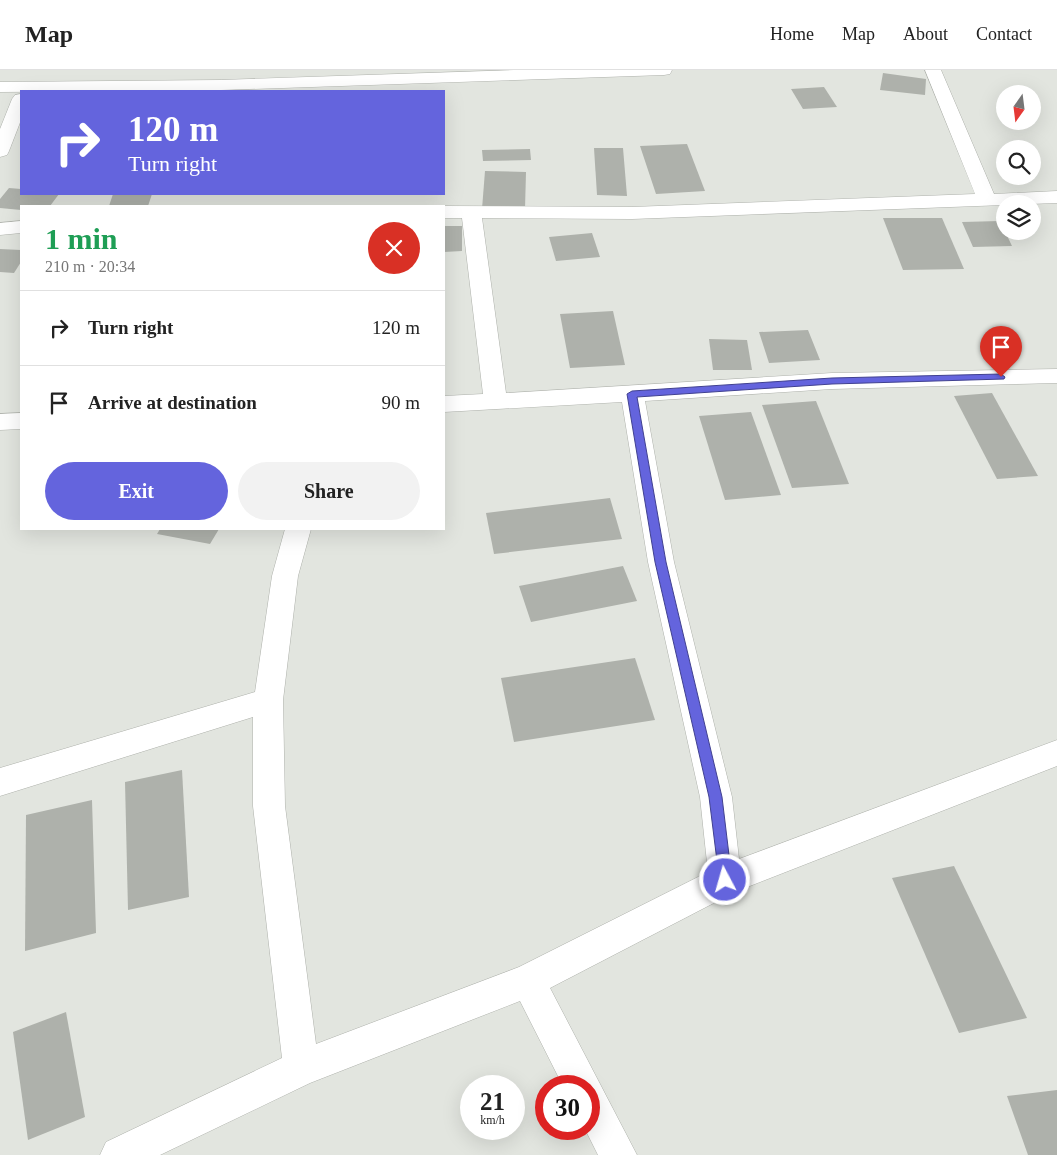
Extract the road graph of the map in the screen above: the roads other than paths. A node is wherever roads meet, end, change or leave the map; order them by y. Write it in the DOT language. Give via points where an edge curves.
graph roads {
  1 [pos="35,70"];
  2 [pos="664,70"];
  3 [pos="933,70"];
  4 [pos="0,87"];
  5 [pos="25,90"];
  6 [pos="80,90"];
  7 [pos="20,91"];
  8 [pos="20,102"];
  9 [pos="0,151"];
  10 [pos="1057,197"];
  11 [pos="987,199"];
  12 [pos="445,212"];
  13 [pos="471,212"];
  14 [pos="20,227"];
  15 [pos="0,229"];
  16 [pos="1057,376"];
  17 [pos="632,394"];
  18 [pos="495,401"];
  19 [pos="445,404"];
  20 [pos="20,421"];
  21 [pos="0,422"];
  22 [pos="298,530"];
  23 [pos="268,700"];
  24 [pos="1057,753"];
  25 [pos="0,782"];
  26 [pos="725,880"];
  27 [pos="528,981"];
  28 [pos="301,1068"];
  29 [pos="576,1075"];
  30 [pos="600,1120"];
  31 [pos="119,1155"];
  32 [pos="618,1155"];
  1 -- 5 [label="street"];
  2 -- 6 [label="street"];
  3 -- 11 [label="street"];
  4 -- 7 [label="street"];
  8 -- 9 [label="street"];
  10 -- 11 [label="street"];
  11 -- 13 [label="street" via="632,214"];
  12 -- 13 [label="street"];
  13 -- 18 [label="street"];
  14 -- 15 [label="street"];
  16 -- 17 [label="street" via="832,381"];
  17 -- 18 [label="street"];
  17 -- 26 [label="street" via="660,562 716,797"];
  18 -- 19 [label="street"];
  20 -- 21 [label="street"];
  22 -- 23 [label="street" via="284,576"];
  23 -- 25 [label="street"];
  23 -- 28 [label="street" via="269,806"];
  24 -- 26 [label="street"];
  26 -- 27 [label="street"];
  27 -- 28 [label="street"];
  27 -- 29 [label="street"];
  28 -- 31 [label="street"];
  30 -- 32 [label="street"];
}
